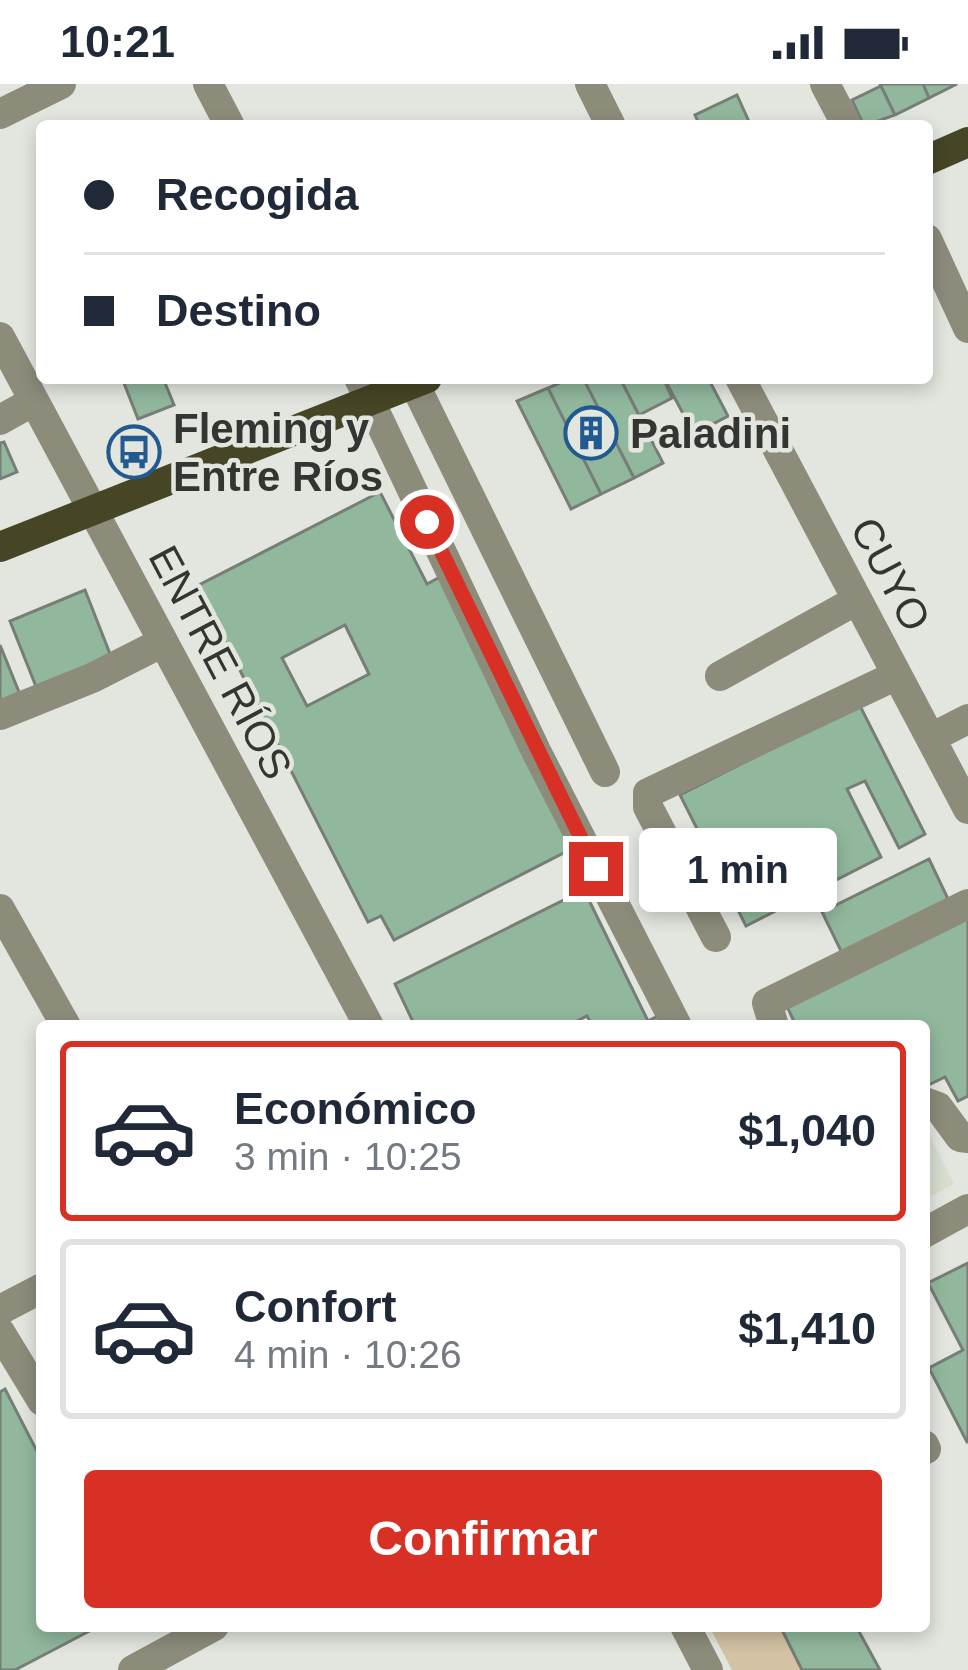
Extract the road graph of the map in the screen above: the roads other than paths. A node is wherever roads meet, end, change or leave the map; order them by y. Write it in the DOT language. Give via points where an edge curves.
graph roads {
  1 [pos="61,84"];
  2 [pos="208,84"];
  3 [pos="590,84"];
  4 [pos="825,84"];
  5 [pos="0,114"];
  6 [pos="227,120"];
  7 [pos="608,120"];
  8 [pos="844,120"];
  9 [pos="968,142"];
  10 [pos="933,157"];
  11 [pos="933,252"];
  12 [pos="968,328"];
  13 [pos="0,337"];
  14 [pos="399,384"];
  15 [pos="421,384"];
  16 [pos="743,384"];
  17 [pos="364,389"];
  18 [pos="34,400"];
  19 [pos="0,419"];
  20 [pos="92,511"];
  21 [pos="0,548"];
  22 [pos="857,600"];
  23 [pos="163,642"];
  24 [pos="720,676"];
  25 [pos="897,676"];
  26 [pos="0,715"];
  27 [pos="968,719"];
  28 [pos="931,738"];
  29 [pos="605,772"];
  30 [pos="966,799"];
  31 [pos="968,904"];
  32 [pos="0,908"];
  33 [pos="716,938"];
  34 [pos="64,1020"];
  35 [pos="366,1020"];
  36 [pos="674,1020"];
  37 [pos="772,1020"];
  38 [pos="930,1104"];
  39 [pos="968,1138"];
  40 [pos="968,1209"];
  41 [pos="930,1231"];
  42 [pos="36,1291"];
  43 [pos="0,1310"];
  44 [pos="0,1332"];
  45 [pos="36,1391"];
  46 [pos="203,1632"];
  47 [pos="688,1632"];
  48 [pos="133,1670"];
  49 [pos="708,1670"];
  1 -- 5 [label="street"];
  2 -- 6 [label="street"];
  3 -- 7 [label="street"];
  4 -- 8 [label="street"];
  9 -- 10 [label="main road"];
  11 -- 12 [label="street"];
  13 -- 18 [label="street, ENTRE RÍOS"];
  14 -- 17 [label="main road"];
  15 -- 29 [label="street"];
  16 -- 22 [label="street, CUYO"];
  17 -- 20 [label="main road"];
  17 -- 36 [label="street"];
  18 -- 19 [label="street"];
  18 -- 20 [label="street, ENTRE RÍOS"];
  20 -- 21 [label="main road"];
  20 -- 23 [label="street, ENTRE RÍOS"];
  22 -- 24 [label="street"];
  22 -- 25 [label="street, CUYO"];
  23 -- 26 [label="street"];
  23 -- 35 [label="street, ENTRE RÍOS"];
  25 -- 28 [label="street, CUYO"];
  25 -- 33 [label="street" via="648,793"];
  27 -- 28 [label="street"];
  28 -- 30 [label="street, CUYO"];
  31 -- 37 [label="street" via="766,1003"];
  32 -- 34 [label="street"];
  38 -- 39 [label="street"];
  40 -- 41 [label="street"];
  42 -- 43 [label="street"];
  44 -- 45 [label="street"];
  46 -- 48 [label="street"];
  47 -- 49 [label="street"];
}
